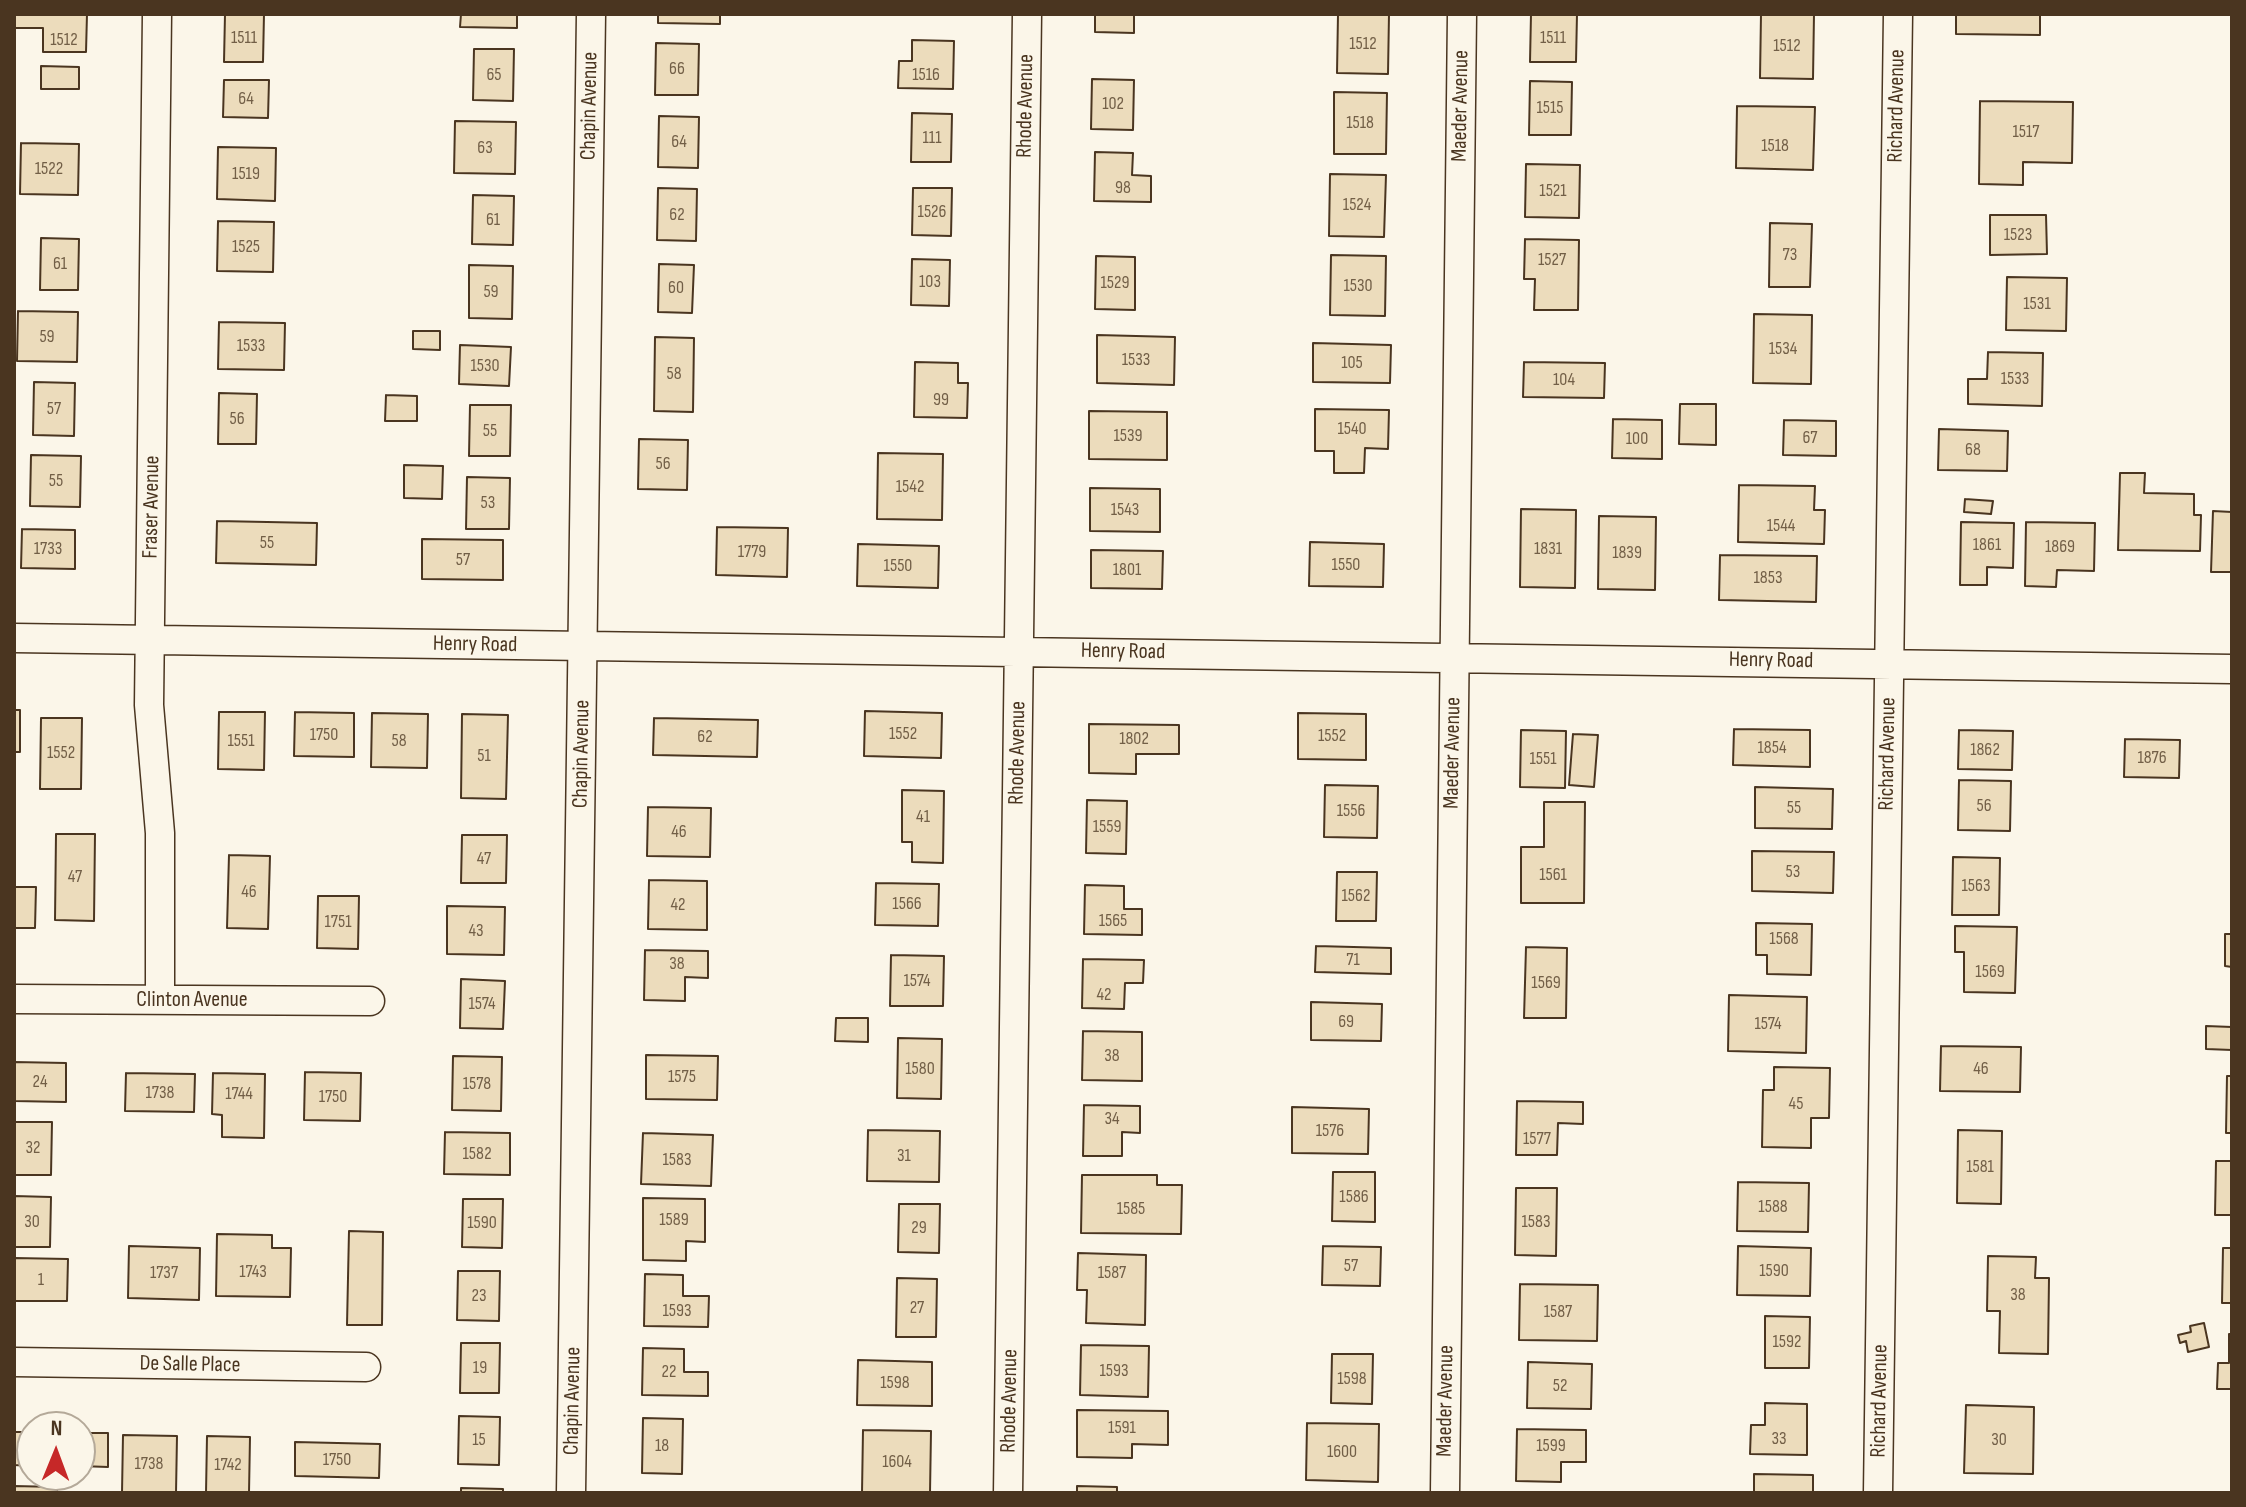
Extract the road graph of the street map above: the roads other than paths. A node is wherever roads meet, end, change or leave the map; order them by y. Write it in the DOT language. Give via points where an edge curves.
graph roads {
  1 [pos="157,14"];
  2 [pos="591,14"];
  3 [pos="1027,14"];
  4 [pos="1462,14"];
  5 [pos="1898,14"];
  6 [pos="14,638"];
  7 [pos="151,640"];
  8 [pos="583,646"];
  9 [pos="1019,650"];
  10 [pos="1455,657"];
  11 [pos="1890,663"];
  12 [pos="2232,669"];
  13 [pos="14,999"];
  14 [pos="160,1000"];
  15 [pos="370,1001"];
  16 [pos="14,1362"];
  17 [pos="366,1367"];
  18 [pos="571,1493"];
  19 [pos="1008,1493"];
  20 [pos="1445,1493"];
  21 [pos="1878,1493"];
  1 -- 7 [label="street, Fraser Avenue"];
  2 -- 8 [label="street, Chapin Avenue"];
  3 -- 9 [label="street, Rhode Avenue"];
  4 -- 10 [label="street, Maeder Avenue"];
  5 -- 11 [label="street, Richard Avenue"];
  6 -- 7 [label="street, Henry Road"];
  7 -- 8 [label="street, Henry Road"];
  7 -- 14 [label="street, Fraser Avenue" via="149,705 160,833"];
  8 -- 9 [label="street, Henry Road"];
  8 -- 18 [label="street, Chapin Avenue"];
  9 -- 10 [label="street, Henry Road"];
  9 -- 19 [label="street, Rhode Avenue"];
  10 -- 11 [label="street, Henry Road"];
  10 -- 20 [label="street, Maeder Avenue"];
  11 -- 12 [label="street, Henry Road"];
  11 -- 21 [label="street, Richard Avenue"];
  13 -- 14 [label="street, Clinton Avenue"];
  14 -- 15 [label="street, Clinton Avenue"];
  16 -- 17 [label="street, De Salle Place"];
}
